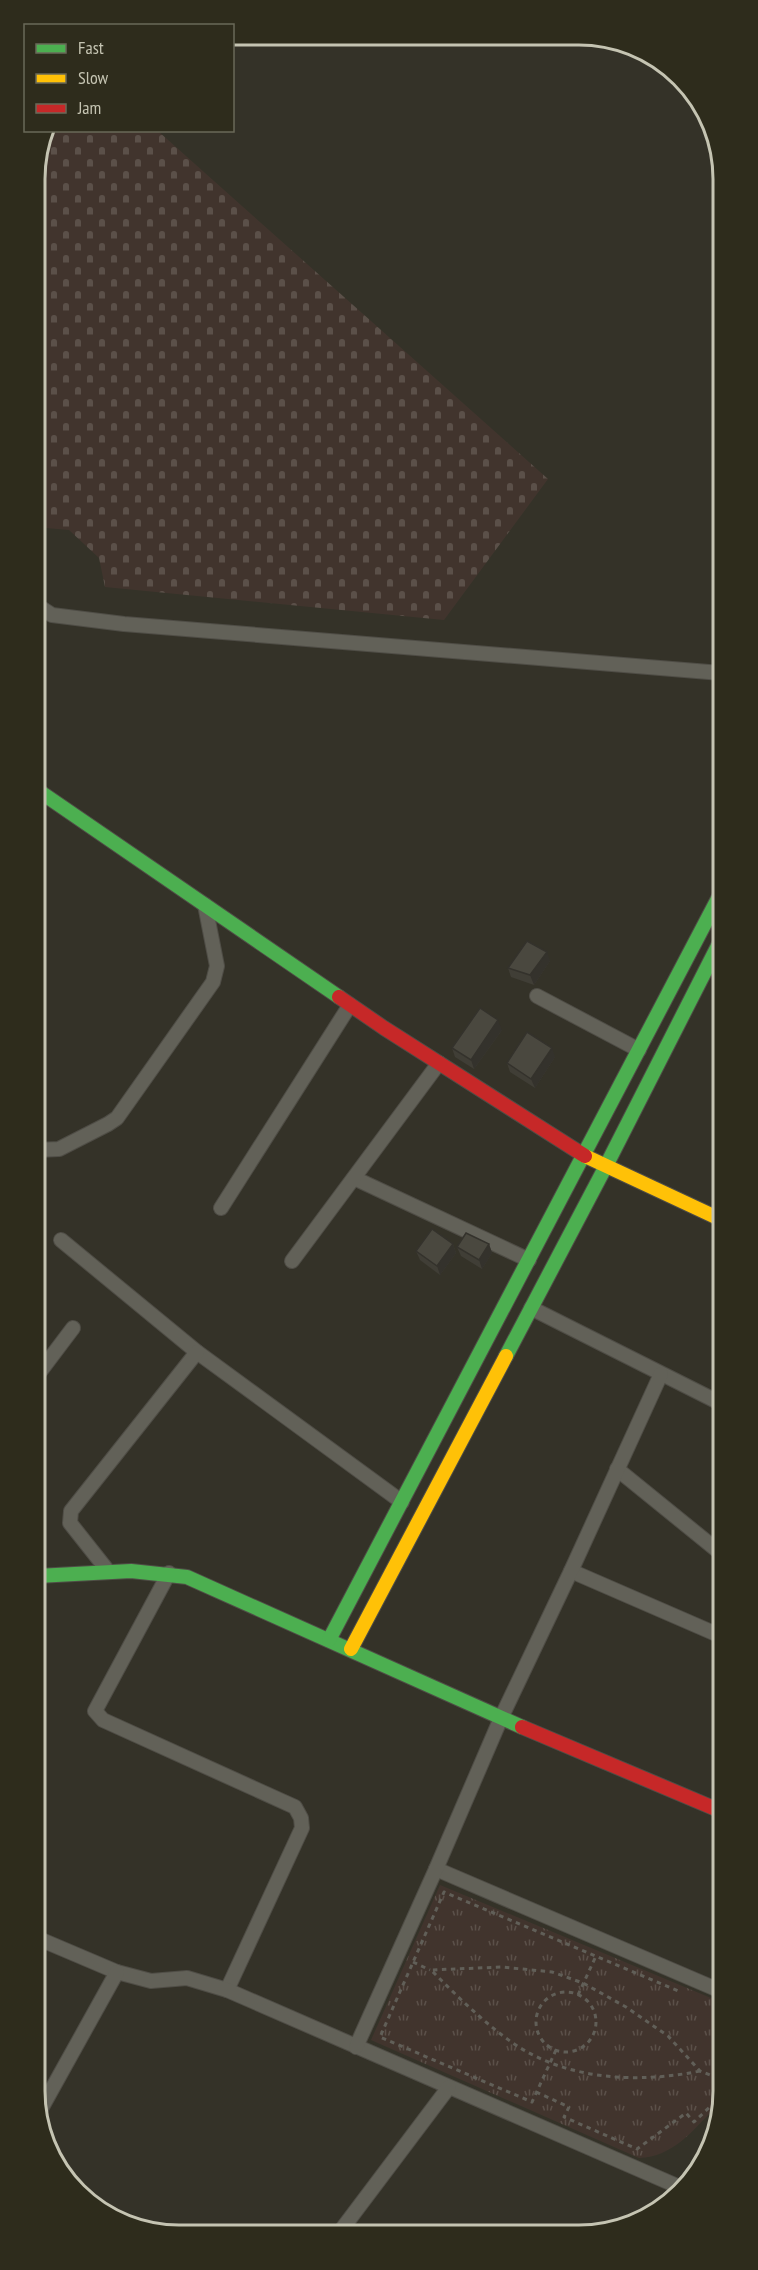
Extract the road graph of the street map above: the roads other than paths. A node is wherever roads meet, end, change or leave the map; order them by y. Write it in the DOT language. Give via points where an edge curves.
graph roads {
  1 [pos="45,610"];
  2 [pos="713,672"];
  3 [pos="45,795"];
  4 [pos="205,905"];
  5 [pos="713,908"];
  6 [pos="713,956"];
  7 [pos="537,996"];
  8 [pos="350,1005"];
  9 [pos="639,1050"];
  10 [pos="439,1063"];
  11 [pos="45,1150"];
  12 [pos="585,1155"];
  13 [pos="607,1164"];
  14 [pos="354,1178"];
  15 [pos="221,1208"];
  16 [pos="713,1216"];
  17 [pos="61,1240"];
  18 [pos="529,1260"];
  19 [pos="292,1261"];
  20 [pos="531,1308"];
  21 [pos="73,1328"];
  22 [pos="197,1352"];
  23 [pos="45,1365"];
  24 [pos="661,1374"];
  25 [pos="713,1400"];
  26 [pos="618,1469"];
  27 [pos="402,1502"];
  28 [pos="713,1547"];
  29 [pos="108,1571"];
  30 [pos="571,1571"];
  31 [pos="169,1573"];
  32 [pos="45,1575"];
  33 [pos="713,1633"];
  34 [pos="329,1640"];
  35 [pos="351,1649"];
  36 [pos="501,1718"];
  37 [pos="713,1808"];
  38 [pos="436,1869"];
  39 [pos="45,1941"];
  40 [pos="117,1972"];
  41 [pos="713,1988"];
  42 [pos="227,1990"];
  43 [pos="356,2047"];
  44 [pos="449,2087"];
  45 [pos="46,2101"];
  46 [pos="674,2185"];
  47 [pos="345,2225"];
  1 -- 2 [label="street" via="52,615 124,624"];
  3 -- 4 [label="street"];
  4 -- 8 [label="street"];
  4 -- 11 [label="street" via="217,966 213,982 117,1118 59,1149"];
  5 -- 9 [label="street"];
  6 -- 13 [label="street"];
  7 -- 9 [label="street"];
  8 -- 10 [label="street"];
  8 -- 15 [label="street"];
  9 -- 12 [label="street"];
  10 -- 12 [label="street"];
  10 -- 14 [label="street"];
  12 -- 13 [label="street"];
  12 -- 18 [label="street"];
  13 -- 16 [label="street"];
  13 -- 20 [label="street"];
  14 -- 18 [label="street"];
  14 -- 19 [label="street"];
  17 -- 22 [label="street"];
  18 -- 27 [label="street"];
  20 -- 24 [label="street"];
  20 -- 35 [label="street"];
  21 -- 23 [label="street"];
  22 -- 27 [label="street"];
  22 -- 29 [label="street" via="71,1511 70,1523"];
  24 -- 25 [label="street"];
  24 -- 26 [label="street"];
  26 -- 28 [label="street"];
  26 -- 30 [label="street"];
  27 -- 34 [label="street"];
  29 -- 31 [label="street"];
  29 -- 32 [label="street"];
  30 -- 33 [label="street"];
  30 -- 36 [label="street"];
  31 -- 34 [label="street" via="187,1577"];
  31 -- 42 [label="street" via="95,1711 103,1720 295,1807 301,1818 302,1828"];
  34 -- 35 [label="street"];
  35 -- 36 [label="street"];
  36 -- 37 [label="street"];
  36 -- 38 [label="street"];
  38 -- 41 [label="street"];
  38 -- 43 [label="street"];
  39 -- 40 [label="street"];
  40 -- 42 [label="street" via="151,1981 187,1978"];
  40 -- 45 [label="street"];
  42 -- 43 [label="street"];
  43 -- 44 [label="street"];
  44 -- 46 [label="street"];
  44 -- 47 [label="street"];
}
